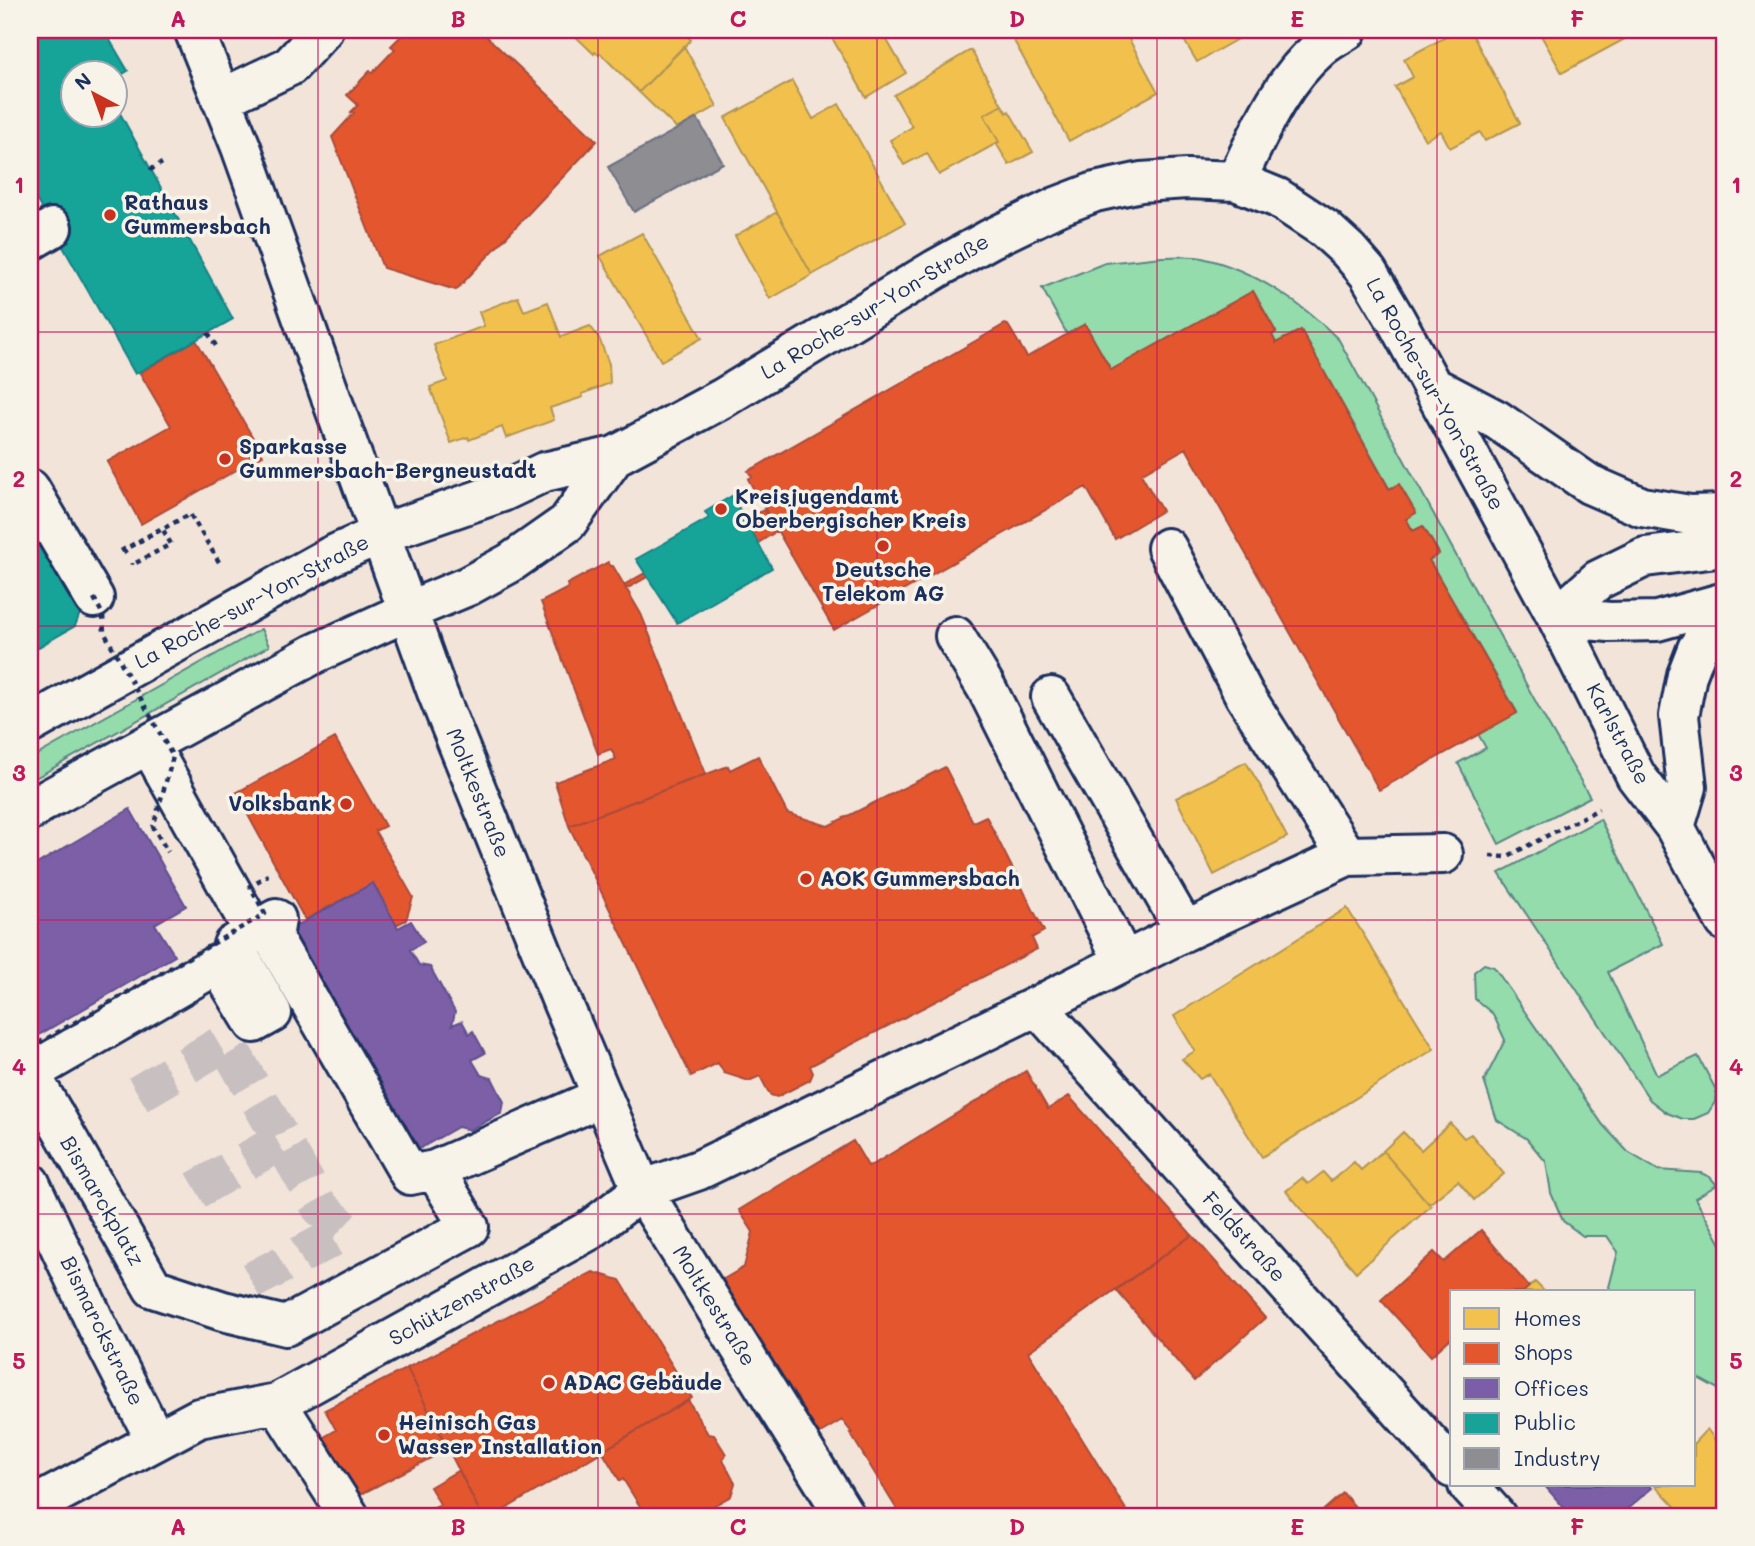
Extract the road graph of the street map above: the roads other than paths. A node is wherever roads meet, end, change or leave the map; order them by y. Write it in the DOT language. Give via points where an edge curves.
graph roads {
  1 [pos="194,30"];
  2 [pos="323,30"];
  3 [pos="1347,30"];
  4 [pos="221,99"];
  5 [pos="1237,181"];
  6 [pos="1432,386"];
  7 [pos="615,456"];
  8 [pos="30,489"];
  9 [pos="1725,514"];
  10 [pos="380,534"];
  11 [pos="1725,547"];
  12 [pos="1167,548"];
  13 [pos="93,598"];
  14 [pos="1725,602"];
  15 [pos="408,611"];
  16 [pos="1725,614"];
  17 [pos="1558,617"];
  18 [pos="955,636"];
  19 [pos="1051,697"];
  20 [pos="30,724"];
  21 [pos="149,744"];
  22 [pos="30,811"];
  23 [pos="1675,827"];
  24 [pos="1443,854"];
  25 [pos="1347,856"];
  26 [pos="1719,910"];
  27 [pos="1185,931"];
  28 [pos="254,932"];
  29 [pos="1124,962"];
  30 [pos="1037,1006"];
  31 [pos="602,1097"];
  32 [pos="43,1125"];
  33 [pos="435,1170"];
  34 [pos="30,1183"];
  35 [pos="642,1189"];
  36 [pos="41,1234"];
  37 [pos="277,1403"];
  38 [pos="156,1441"];
  39 [pos="1450,1466"];
  40 [pos="1469,1486"];
  41 [pos="30,1508"];
  42 [pos="349,1516"];
  43 [pos="845,1516"];
  44 [pos="1496,1516"];
  1 -- 4 [label="street, Moltkestraße"];
  2 -- 4 [label="street" via="290,66"];
  3 -- 5 [label="street" via="1321,47 1292,77 1272,106"];
  4 -- 10 [label="street, Moltkestraße"];
  5 -- 6 [label="street, La Roche-sur-Yon-Straße" via="1279,198 1348,250 1368,272"];
  5 -- 7 [label="street, La Roche-sur-Yon-Straße" via="1141,182 1056,206 936,269 723,398"];
  6 -- 9 [label="street" via="1497,420 1589,484 1621,498 1642,507 1690,515"];
  6 -- 17 [label="street, La Roche-sur-Yon-Straße"];
  7 -- 10 [label="street, La Roche-sur-Yon-Straße" via="544,472 502,492"];
  7 -- 15 [label="street" via="567,523 499,569"];
  8 -- 13 [label="street"];
  10 -- 15 [label="street, Moltkestraße"];
  10 -- 20 [label="street, La Roche-sur-Yon-Straße" via="289,578"];
  11 -- 17 [label="street" via="1645,557 1598,580"];
  12 -- 25 [label="street" via="1245,696"];
  14 -- 17 [label="street" via="1657,621"];
  15 -- 21 [label="street" via="314,654"];
  15 -- 31 [label="street, Moltkestraße"];
  16 -- 23 [label="street" via="1697,649 1687,675 1679,716 1687,787"];
  17 -- 23 [label="street, Karlstraße" via="1636,776"];
  18 -- 29 [label="street" via="987,689"];
  19 -- 27 [label="street"];
  21 -- 22 [label="street"];
  21 -- 28 [label="street"];
  23 -- 26 [label="street, Karlstraße"];
  24 -- 25 [label="street"];
  25 -- 27 [label="street"];
  27 -- 29 [label="street"];
  28 -- 32 [label="street, Bismarckplatz" via="233,945 272,1013 254,1023 218,964 30,1073"];
  28 -- 33 [label="street" via="276,919 273,938 411,1175"];
  29 -- 30 [label="street"];
  30 -- 35 [label="street" via="699,1170"];
  30 -- 39 [label="street, Feldstraße"];
  31 -- 33 [label="street"];
  31 -- 35 [label="street, Moltkestraße"];
  32 -- 33 [label="street, Bismarckplatz" via="152,1289 286,1326 469,1227"];
  34 -- 36 [label="street, Bismarckstraße"];
  35 -- 37 [label="street, Schützenstraße" via="590,1230"];
  35 -- 43 [label="street, Moltkestraße"];
  36 -- 38 [label="street, Bismarckstraße" via="97,1326"];
  37 -- 38 [label="street, Schützenstraße" via="199,1418"];
  37 -- 42 [label="street"];
  38 -- 41 [label="street, Schützenstraße"];
  40 -- 44 [label="street"];
}
